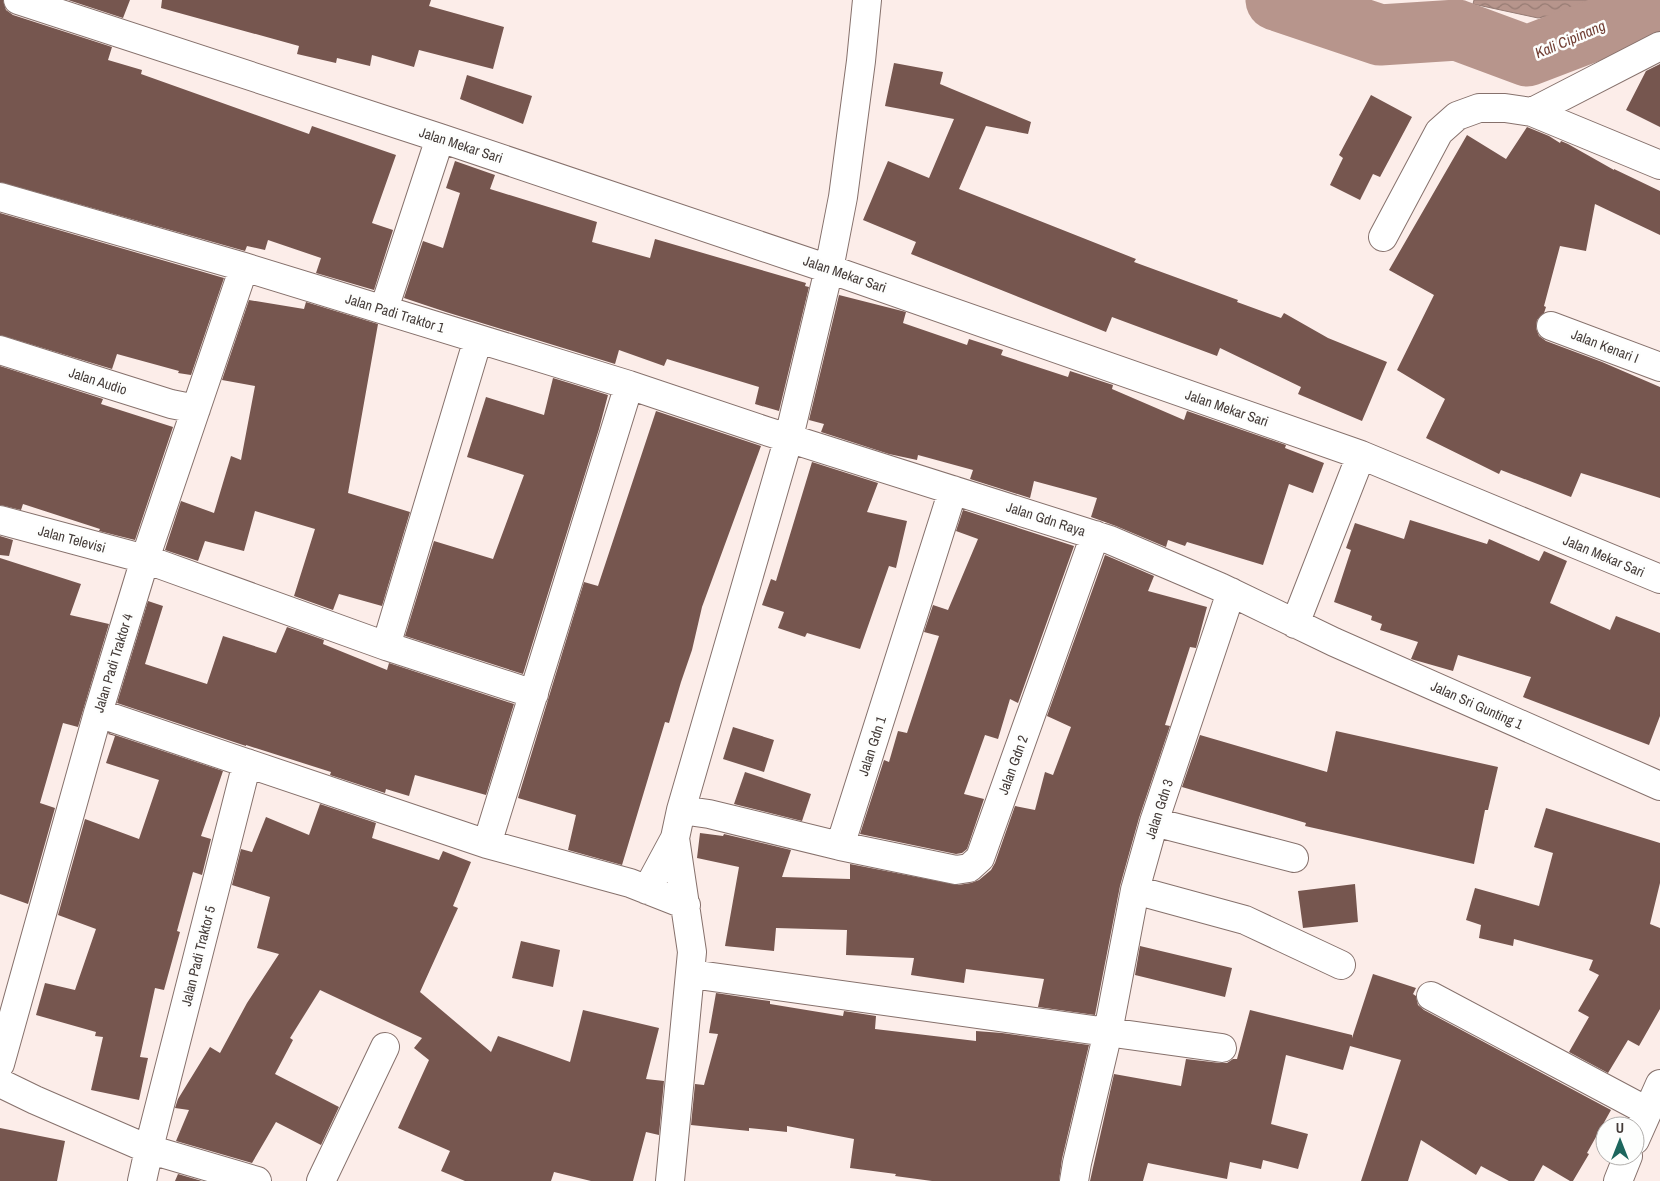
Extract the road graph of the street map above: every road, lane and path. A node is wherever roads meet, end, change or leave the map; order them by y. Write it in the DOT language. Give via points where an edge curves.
graph roads {
  1 [pos="18,0"];
  2 [pos="867,0"];
  3 [pos="1660,46"];
  4 [pos="1532,112"];
  5 [pos="440,138"];
  6 [pos="1660,165"];
  7 [pos="0,197"];
  8 [pos="1383,236"];
  9 [pos="244,267"];
  10 [pos="829,268"];
  11 [pos="384,310"];
  12 [pos="1551,326"];
  13 [pos="478,339"];
  14 [pos="0,350"];
  15 [pos="1660,367"];
  16 [pos="629,385"];
  17 [pos="196,409"];
  18 [pos="789,437"];
  19 [pos="1361,455"];
  20 [pos="953,490"];
  21 [pos="0,520"];
  22 [pos="1095,535"];
  23 [pos="144,558"];
  24 [pos="1660,579"];
  25 [pos="1231,592"];
  26 [pos="1295,624"];
  27 [pos="386,646"];
  28 [pos="534,694"];
  29 [pos="98,713"];
  30 [pos="247,763"];
  31 [pos="1660,786"];
  32 [pos="680,810"];
  33 [pos="1154,822"];
  34 [pos="676,838"];
  35 [pos="488,844"];
  36 [pos="840,846"];
  37 [pos="1294,858"];
  38 [pos="647,890"];
  39 [pos="1135,890"];
  40 [pos="686,905"];
  41 [pos="1340,965"];
  42 [pos="691,974"];
  43 [pos="1431,996"];
  44 [pos="1108,1032"];
  45 [pos="385,1047"];
  46 [pos="1222,1048"];
  47 [pos="0,1064"];
  48 [pos="0,1083"];
  49 [pos="1660,1084"];
  50 [pos="1648,1111"];
  51 [pos="1645,1118"];
  52 [pos="148,1149"];
  53 [pos="1624,1166"];
  54 [pos="142,1181"];
  55 [pos="257,1181"];
  56 [pos="321,1181"];
  57 [pos="670,1181"];
  58 [pos="1074,1181"];
  59 [pos="1618,1181"];
  1 -- 5 [label="street, Jalan Mekar Sari"];
  2 -- 10 [label="street" via="843,197"];
  3 -- 4 [label="street"];
  4 -- 6 [label="street"];
  4 -- 8 [label="street" via="1479,108 1457,116 1439,132"];
  5 -- 10 [label="street, Jalan Mekar Sari"];
  5 -- 11 [label="street"];
  7 -- 9 [label="street, Jalan Padi Traktor 1"];
  9 -- 11 [label="street, Jalan Padi Traktor 1"];
  9 -- 17 [label="street, Jalan Padi Traktor 4"];
  10 -- 18 [label="street"];
  10 -- 19 [label="street, Jalan Mekar Sari"];
  11 -- 13 [label="street, Jalan Padi Traktor 1"];
  12 -- 15 [label="street, Jalan Kenari I"];
  13 -- 16 [label="street, Jalan Padi Traktor 1"];
  13 -- 27 [label="street"];
  14 -- 17 [label="street, Jalan Audio"];
  16 -- 18 [label="street, Jalan Padi Traktor 1"];
  16 -- 28 [label="street"];
  17 -- 23 [label="street, Jalan Padi Traktor 4"];
  18 -- 20 [label="street, Jalan Gdn Raya"];
  18 -- 32 [label="street"];
  19 -- 24 [label="street, Jalan Mekar Sari"];
  19 -- 26 [label="street"];
  20 -- 22 [label="street, Jalan Gdn Raya"];
  20 -- 36 [label="street, Jalan Gdn 1"];
  21 -- 23 [label="street, Jalan Televisi"];
  22 -- 25 [label="street, Jalan Gdn Raya"];
  22 -- 36 [label="street, Jalan Gdn 2" via="975,864 956,870"];
  23 -- 27 [label="street, Jalan Televisi"];
  23 -- 29 [label="street, Jalan Padi Traktor 4"];
  25 -- 26 [label="street, Jalan Gdn Raya"];
  25 -- 33 [label="street, Jalan Gdn 3"];
  26 -- 31 [label="street, Jalan Sri Gunting 1"];
  27 -- 28 [label="street, Jalan Televisi"];
  28 -- 35 [label="street"];
  29 -- 30 [label="street"];
  29 -- 47 [label="street, Jalan Padi Traktor 4"];
  30 -- 35 [label="street"];
  30 -- 52 [label="street, Jalan Padi Traktor 5"];
  32 -- 34 [label="street"];
  32 -- 36 [label="street"];
  33 -- 37 [label="street"];
  33 -- 39 [label="street, Jalan Gdn 3"];
  34 -- 38 [label="street"];
  34 -- 40 [label="street"];
  35 -- 38 [label="street"];
  38 -- 40 [label="street"];
  39 -- 41 [label="street" via="1244,920"];
  39 -- 44 [label="street, Jalan Gdn 3"];
  40 -- 42 [label="street" via="692,952"];
  42 -- 44 [label="street"];
  42 -- 57 [label="street"];
  43 -- 50 [label="street"];
  44 -- 46 [label="street"];
  44 -- 58 [label="street, Jalan Gdn 3"];
  45 -- 56 [label="street"];
  48 -- 52 [label="street"];
  49 -- 50 [label="street"];
  50 -- 51 [label="street"];
  52 -- 54 [label="street, Jalan Padi Traktor 5"];
  52 -- 55 [label="street"];
  53 -- 59 [label="street"];
}
